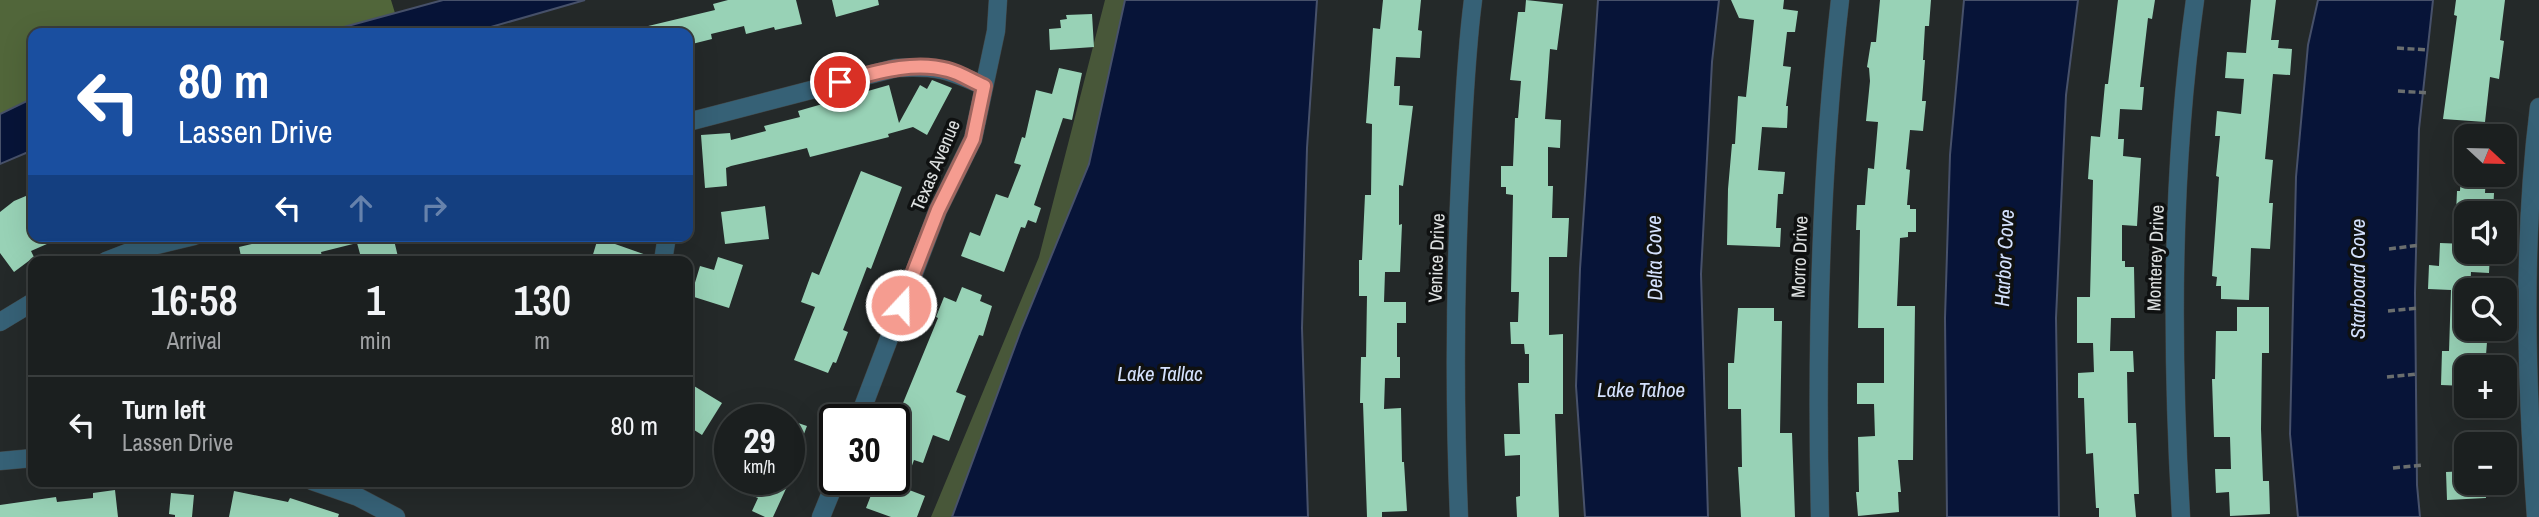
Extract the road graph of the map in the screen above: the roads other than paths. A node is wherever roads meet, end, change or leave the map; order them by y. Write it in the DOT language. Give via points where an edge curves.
graph roads {
  1 [pos="998,0"];
  2 [pos="1473,0"];
  3 [pos="1840,0"];
  4 [pos="2195,0"];
  5 [pos="984,86"];
  6 [pos="2539,107"];
  7 [pos="693,121"];
  8 [pos="169,242"];
  9 [pos="119,256"];
  10 [pos="28,305"];
  11 [pos="0,322"];
  12 [pos="864,404"];
  13 [pos="28,458"];
  14 [pos="0,461"];
  15 [pos="361,489"];
  16 [pos="829,495"];
  17 [pos="396,517"];
  18 [pos="821,517"];
  19 [pos="1459,517"];
  20 [pos="1820,517"];
  21 [pos="2181,517"];
  22 [pos="2536,517"];
  1 -- 5 [label="street, Texas Avenue"];
  2 -- 19 [label="street, Venice Drive" via="1456,255"];
  3 -- 20 [label="street, Morro Drive" via="1819,264"];
  4 -- 21 [label="street, Monterey Drive" via="2176,218 2174,325"];
  5 -- 7 [label="street" via="948,70 896,68"];
  5 -- 12 [label="street, Texas Avenue" via="973,139 938,210"];
  6 -- 22 [label="street" via="2527,340"];
  8 -- 9 [label="street"];
  10 -- 11 [label="street"];
  13 -- 14 [label="street"];
  15 -- 17 [label="street"];
  16 -- 18 [label="street"];
}
